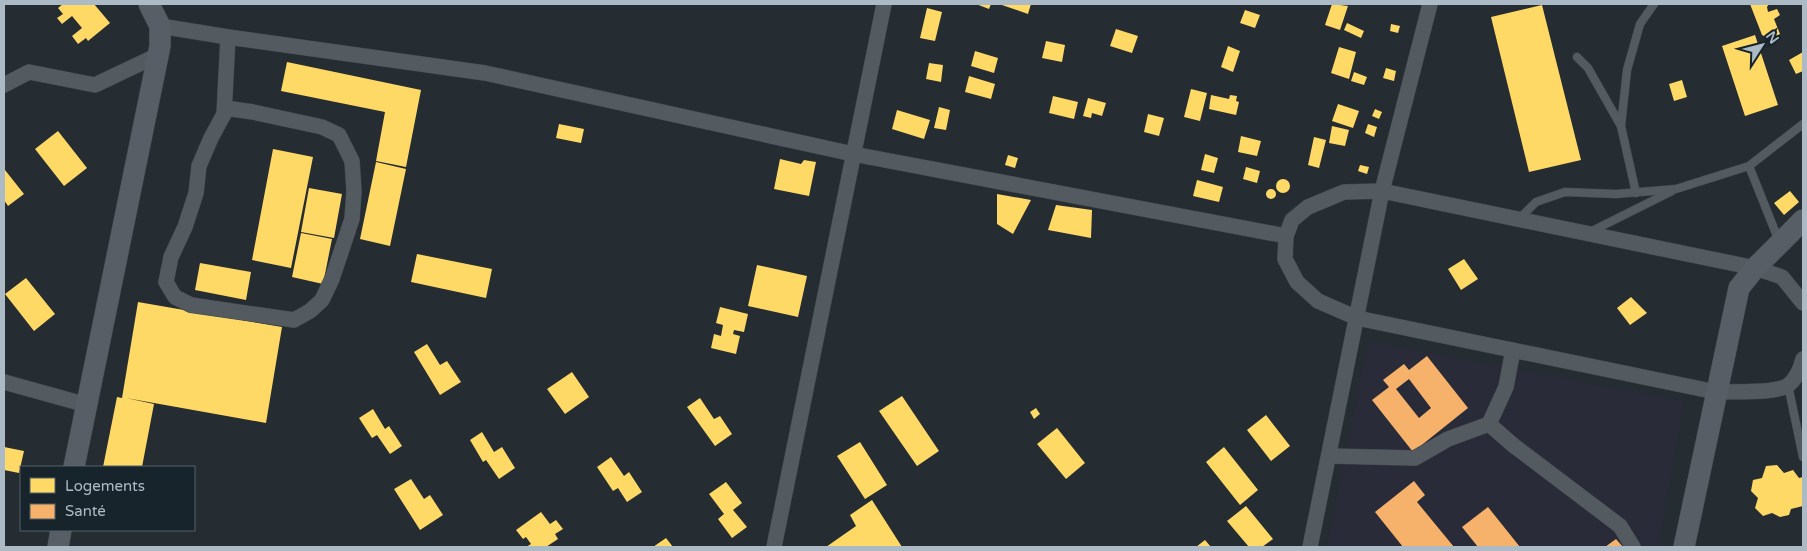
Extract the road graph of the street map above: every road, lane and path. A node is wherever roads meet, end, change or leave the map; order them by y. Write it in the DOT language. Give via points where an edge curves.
graph roads {
  1 [pos="148,4"];
  2 [pos="884,4"];
  3 [pos="1430,4"];
  4 [pos="1654,4"];
  5 [pos="160,26"];
  6 [pos="228,37"];
  7 [pos="158,55"];
  8 [pos="1578,57"];
  9 [pos="4,85"];
  10 [pos="225,108"];
  11 [pos="1803,124"];
  12 [pos="1621,126"];
  13 [pos="853,154"];
  14 [pos="1750,166"];
  15 [pos="1676,189"];
  16 [pos="1382,191"];
  17 [pos="1636,193"];
  18 [pos="1519,219"];
  19 [pos="1803,220"];
  20 [pos="1587,234"];
  21 [pos="1286,236"];
  22 [pos="1780,244"];
  23 [pos="1754,268"];
  24 [pos="1803,303"];
  25 [pos="1356,318"];
  26 [pos="1513,350"];
  27 [pos="1803,359"];
  28 [pos="4,382"];
  29 [pos="1788,385"];
  30 [pos="1716,392"];
  31 [pos="87,405"];
  32 [pos="1489,424"];
  33 [pos="1328,456"];
  34 [pos="1803,457"];
  35 [pos="74,466"];
  36 [pos="61,531"];
  37 [pos="58,547"];
  38 [pos="774,547"];
  39 [pos="1310,547"];
  40 [pos="1633,547"];
  41 [pos="1684,547"];
  1 -- 5 [label="street"];
  2 -- 13 [label="street"];
  3 -- 16 [label="street"];
  4 -- 12 [label="lane" via="1640,24 1627,70"];
  5 -- 6 [label="street"];
  5 -- 7 [label="street"];
  6 -- 10 [label="street"];
  6 -- 13 [label="street" via="484,73"];
  7 -- 9 [label="street" via="95,85 29,72"];
  7 -- 31 [label="street"];
  8 -- 12 [label="lane" via="1588,68"];
  10 -- 10 [label="street" via="199,166 196,193 171,258 166,282 175,297 191,305 294,320 322,300 332,279 352,219 352,161 339,136 322,127"];
  11 -- 14 [label="lane"];
  12 -- 17 [label="lane"];
  13 -- 21 [label="street"];
  13 -- 38 [label="street"];
  14 -- 15 [label="lane"];
  14 -- 22 [label="lane"];
  15 -- 17 [label="lane"];
  15 -- 20 [label="lane"];
  16 -- 18 [label="street"];
  16 -- 21 [label="street" via="1344,192 1308,207 1292,220"];
  16 -- 25 [label="street"];
  17 -- 18 [label="lane" via="1565,192 1536,202"];
  18 -- 20 [label="street"];
  19 -- 22 [label="street"];
  20 -- 23 [label="street"];
  21 -- 25 [label="street" via="1285,258 1297,282 1318,302"];
  22 -- 23 [label="street"];
  23 -- 24 [label="street" via="1782,278"];
  23 -- 30 [label="street" via="1739,288"];
  25 -- 26 [label="street"];
  25 -- 33 [label="street"];
  26 -- 30 [label="street"];
  26 -- 32 [label="street" via="1506,387"];
  27 -- 29 [label="street"];
  28 -- 31 [label="street"];
  29 -- 30 [label="street" via="1771,390"];
  29 -- 34 [label="lane"];
  30 -- 41 [label="street"];
  31 -- 35 [label="street"];
  32 -- 33 [label="street" via="1448,439 1415,458"];
  32 -- 40 [label="street" via="1620,526"];
  33 -- 39 [label="street"];
  36 -- 37 [label="street"];
}
